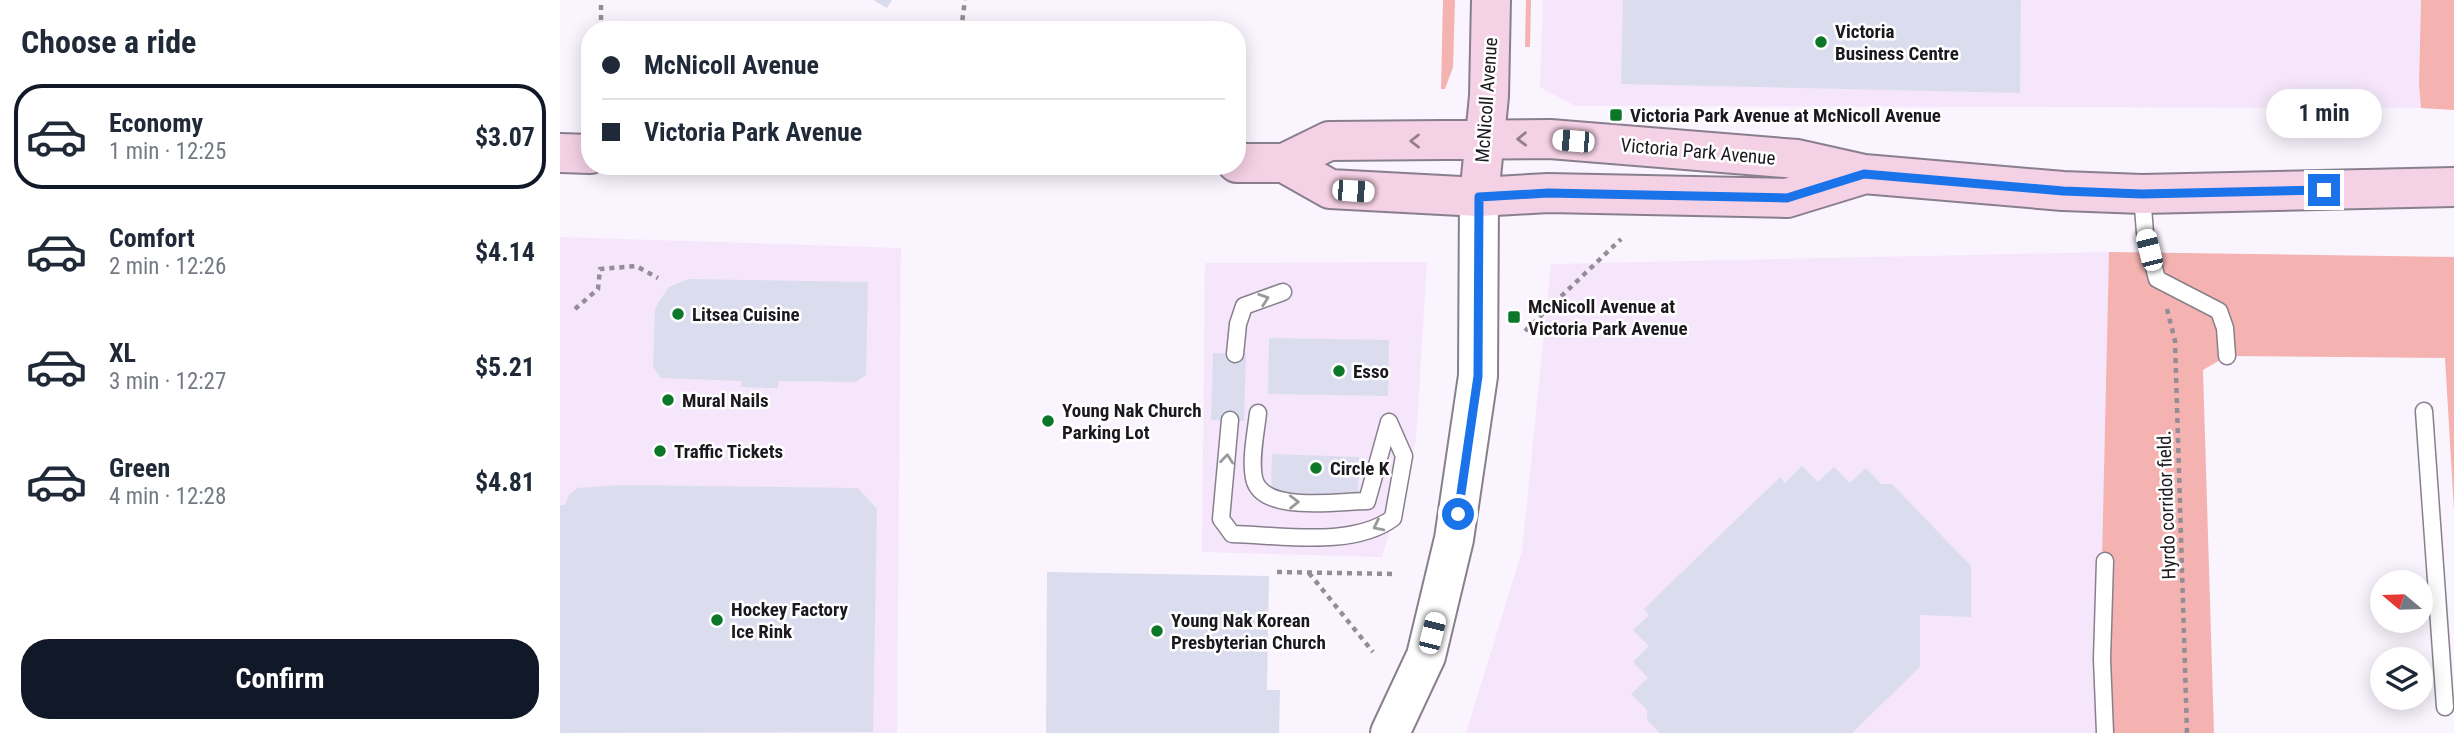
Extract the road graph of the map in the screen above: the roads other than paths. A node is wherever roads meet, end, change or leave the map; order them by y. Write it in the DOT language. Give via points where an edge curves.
graph roads {
  1 [pos="1491,0"];
  2 [pos="1483,140"];
  3 [pos="560,153"];
  4 [pos="581,154"];
  5 [pos="1246,163"];
  6 [pos="1284,163"];
  7 [pos="1864,174"];
  8 [pos="2454,187"];
  9 [pos="2142,194"];
  10 [pos="1479,197"];
  11 [pos="1283,292"];
  12 [pos="1235,354"];
  13 [pos="2227,356"];
  14 [pos="2424,411"];
  15 [pos="1258,413"];
  16 [pos="1230,420"];
  17 [pos="2105,561"];
  18 [pos="2445,707"];
  19 [pos="1390,733"];
  20 [pos="2105,733"];
  1 -- 2 [label="main road, McNicoll Avenue"];
  2 -- 6 [label="main road, Victoria Park Avenue, one-way" via="1329,141"];
  7 -- 2 [label="main road, Victoria Park Avenue, one-way" via="1797,159 1550,139"];
  2 -- 10 [label="main road, McNicoll Avenue"];
  3 -- 4 [label="main road"];
  5 -- 6 [label="main road, Victoria Park Avenue"];
  6 -- 10 [label="main road, Victoria Park Avenue" via="1330,189"];
  7 -- 9 [label="main road, Victoria Park Avenue"];
  7 -- 10 [label="main road, Victoria Park Avenue" via="1787,198 1548,193"];
  8 -- 9 [label="main road, Victoria Park Avenue"];
  9 -- 13 [label="lane" via="2145,233 2157,279 2217,309 2225,328"];
  10 -- 19 [label="street, McNicoll Avenue" via="1478,376 1454,539 1426,656"];
  12 -- 11 [label="lane, one-way" via="1244,306"];
  14 -- 18 [label="lane"];
  15 -- 16 [label="lane, one-way" via="1254,478 1262,494 1277,502 1367,501 1390,422 1404,456 1394,518 1351,537 1232,534 1221,519"];
  17 -- 20 [label="lane"];
}
